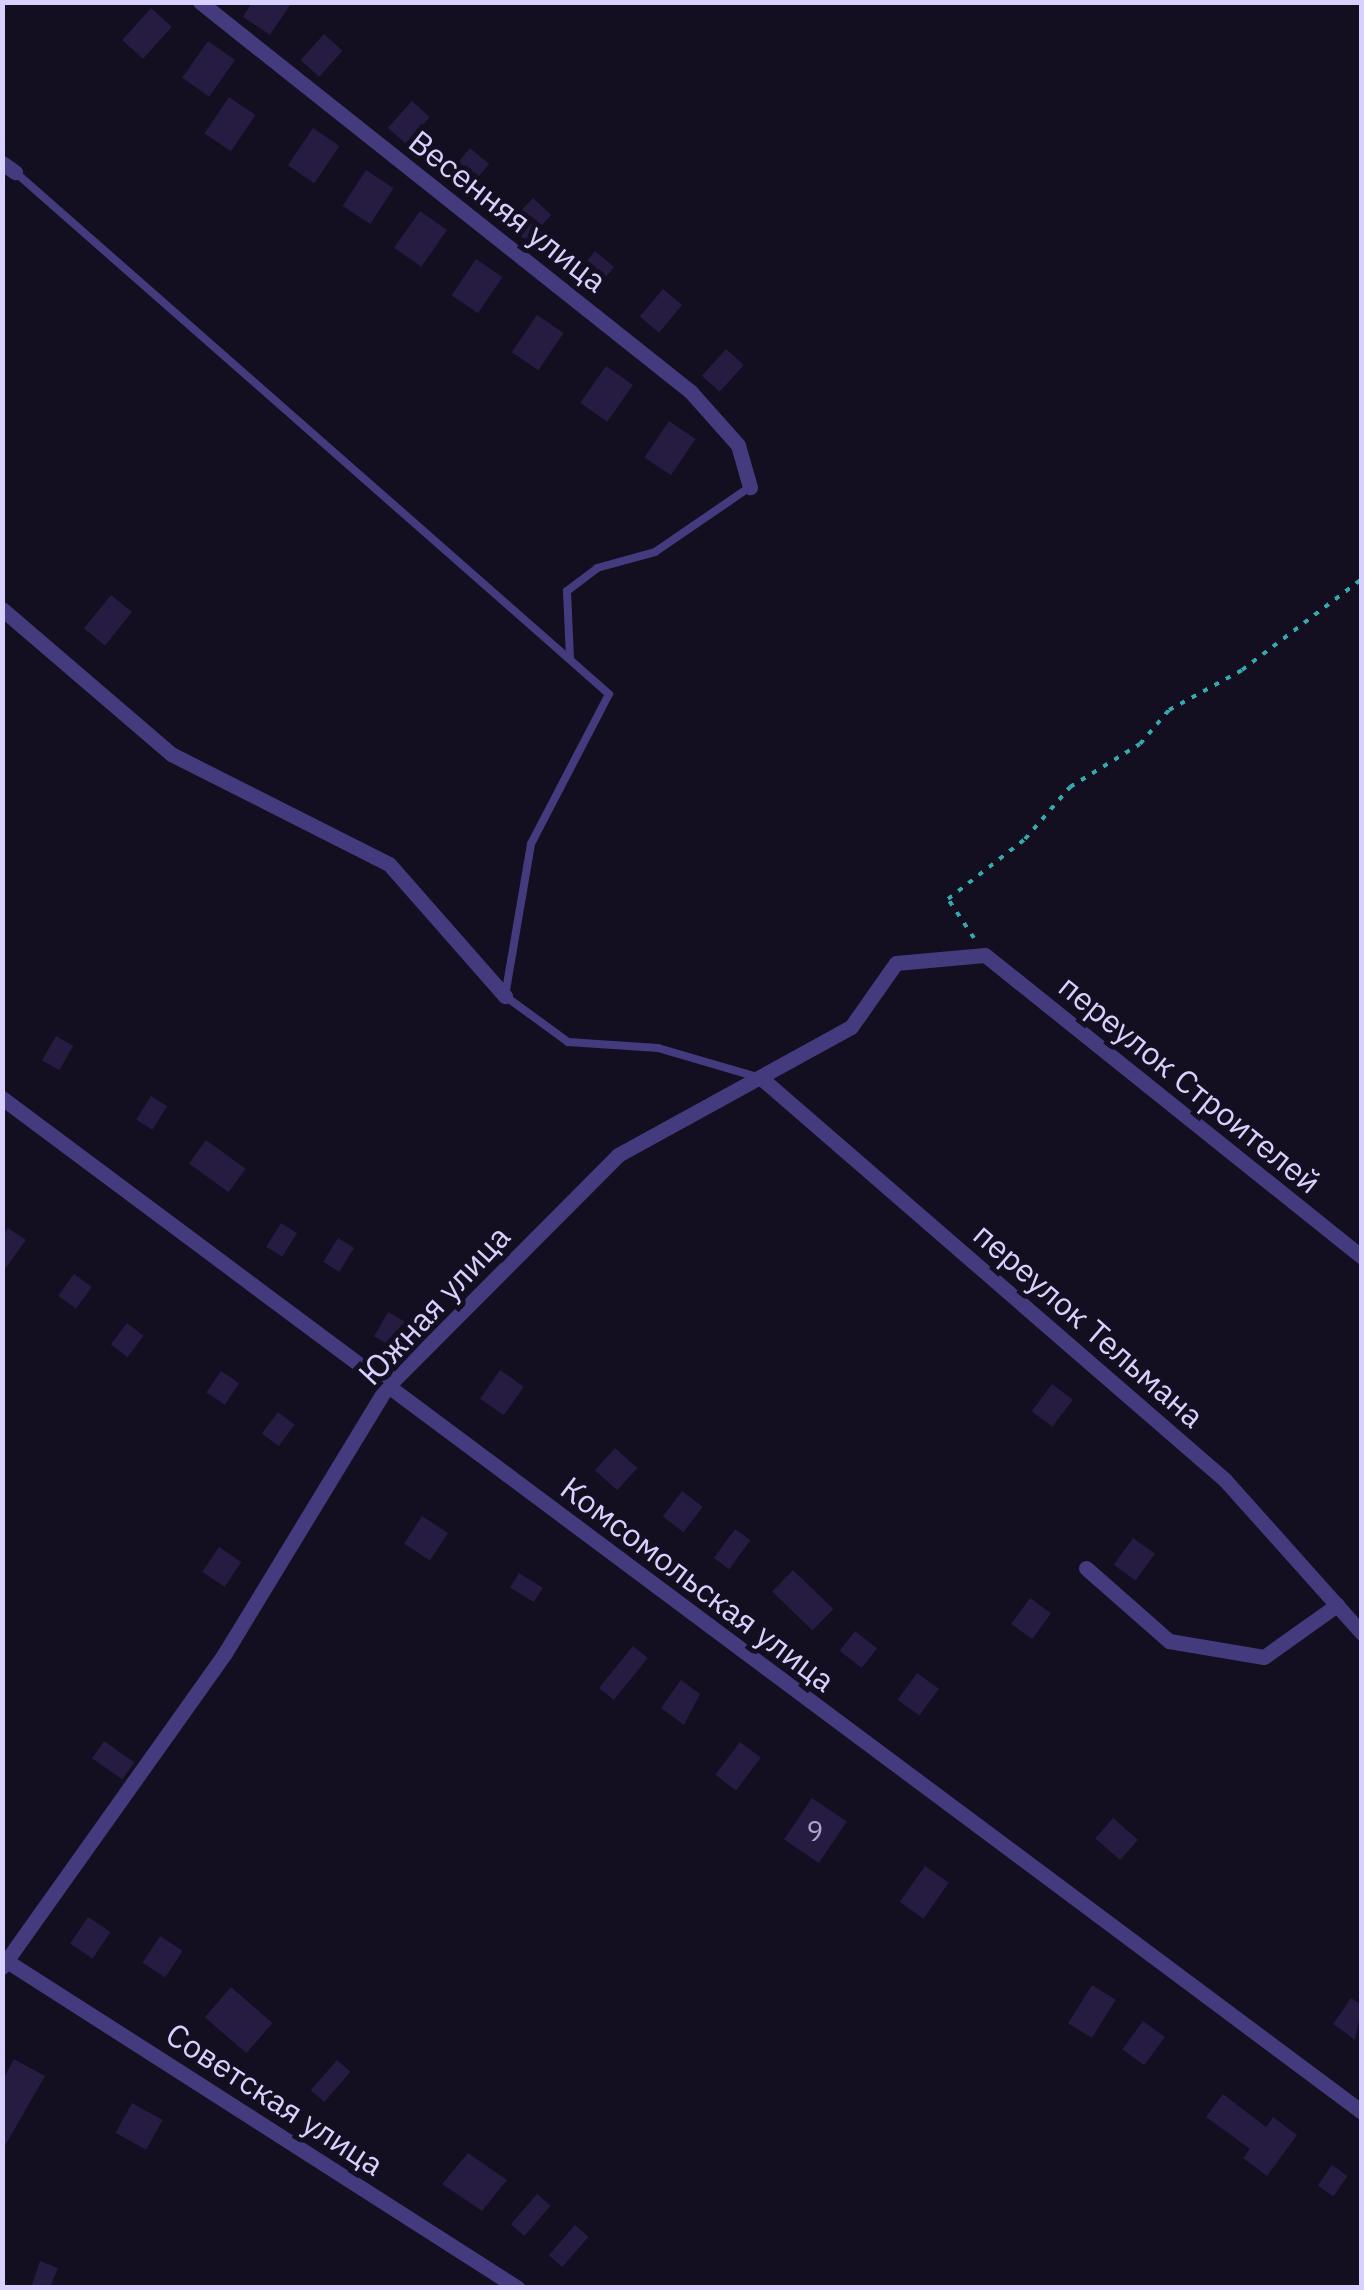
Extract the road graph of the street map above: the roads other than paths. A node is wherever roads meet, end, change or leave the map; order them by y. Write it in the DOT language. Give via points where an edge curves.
graph roads {
  1 [pos="200,2"];
  2 [pos="9,168"];
  3 [pos="750,487"];
  4 [pos="2,608"];
  5 [pos="570,658"];
  6 [pos="985,954"];
  7 [pos="504,996"];
  8 [pos="761,1078"];
  9 [pos="2,1098"];
  10 [pos="1362,1256"];
  11 [pos="387,1387"];
  12 [pos="1086,1568"];
  13 [pos="1337,1605"];
  14 [pos="1362,1632"];
  15 [pos="4,1962"];
  16 [pos="1362,2112"];
  17 [pos="518,2288"];
  1 -- 3 [label="street, Весенняя улица" via="690,391 738,445"];
  2 -- 5 [label="lane"];
  3 -- 5 [label="lane" via="655,552 597,568 568,591"];
  4 -- 7 [label="street" via="171,754 389,864"];
  5 -- 7 [label="lane" via="609,694 531,844"];
  6 -- 8 [label="street, Южная улица" via="896,963 851,1026"];
  6 -- 10 [label="street, переулок Строителей"];
  7 -- 8 [label="lane" via="568,1042 658,1048"];
  8 -- 11 [label="street, Южная улица" via="618,1155"];
  8 -- 13 [label="street, переулок Тельмана" via="1226,1480"];
  9 -- 11 [label="street, Комсомольская улица"];
  11 -- 15 [label="street, Южная улица" via="225,1653"];
  11 -- 16 [label="street, Комсомольская улица"];
  12 -- 13 [label="street" via="1169,1641 1264,1657"];
  13 -- 14 [label="street, переулок Тельмана"];
  15 -- 17 [label="street, Советская улица"];
}
